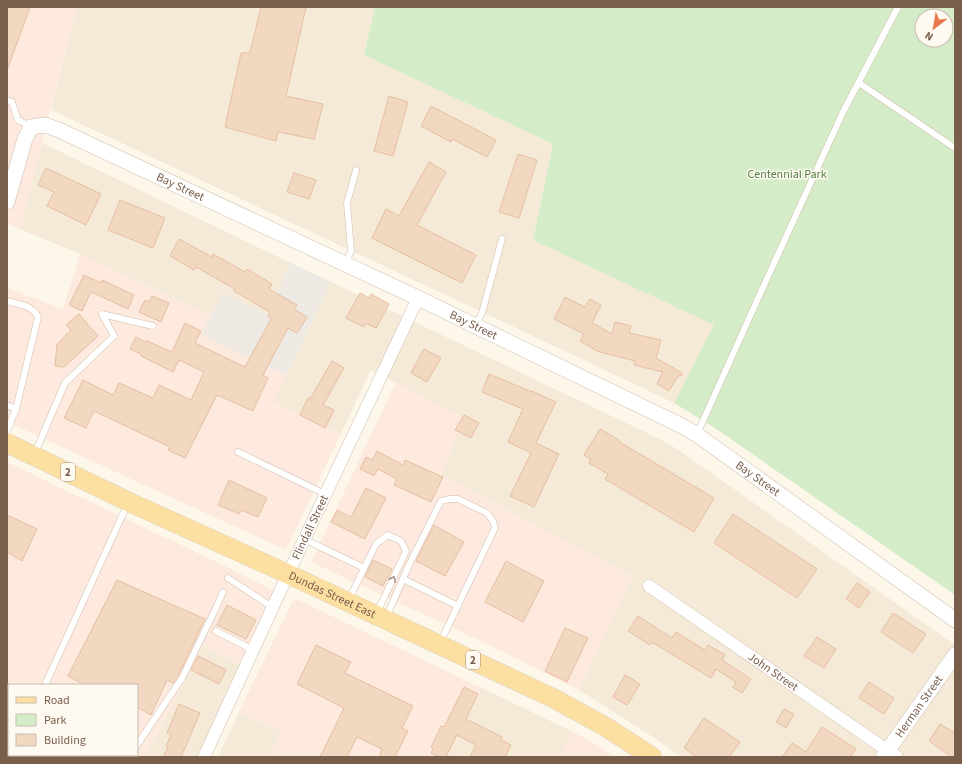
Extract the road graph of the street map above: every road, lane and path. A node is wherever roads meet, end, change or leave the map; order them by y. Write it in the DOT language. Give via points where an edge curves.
graph roads {
  1 [pos="898,7"];
  2 [pos="859,83"];
  3 [pos="10,101"];
  4 [pos="31,127"];
  5 [pos="955,148"];
  6 [pos="356,170"];
  7 [pos="7,202"];
  8 [pos="502,240"];
  9 [pos="345,264"];
  10 [pos="418,298"];
  11 [pos="8,301"];
  12 [pos="153,326"];
  13 [pos="475,326"];
  14 [pos="7,406"];
  15 [pos="16,409"];
  16 [pos="7,431"];
  17 [pos="696,434"];
  18 [pos="7,443"];
  19 [pos="238,452"];
  20 [pos="34,456"];
  21 [pos="325,494"];
  22 [pos="129,502"];
  23 [pos="304,539"];
  24 [pos="364,568"];
  25 [pos="288,574"];
  26 [pos="228,578"];
  27 [pos="404,579"];
  28 [pos="649,586"];
  29 [pos="223,592"];
  30 [pos="348,602"];
  31 [pos="458,606"];
  32 [pos="272,607"];
  33 [pos="381,617"];
  34 [pos="955,620"];
  35 [pos="216,631"];
  36 [pos="440,645"];
  37 [pos="253,650"];
  38 [pos="955,655"];
  39 [pos="44,684"];
  40 [pos="138,743"];
  41 [pos="889,755"];
  42 [pos="204,757"];
  43 [pos="652,757"];
  1 -- 2 [label="lane"];
  2 -- 5 [label="lane"];
  2 -- 17 [label="lane" via="843,112"];
  3 -- 4 [label="lane" via="18,120"];
  4 -- 7 [label="street" via="25,139"];
  4 -- 9 [label="street, Bay Street" via="45,125 59,130"];
  6 -- 9 [label="lane" via="347,203 351,251"];
  8 -- 13 [label="lane" via="482,313"];
  9 -- 10 [label="street, Bay Street"];
  10 -- 13 [label="street, Bay Street"];
  10 -- 21 [label="street, Flindall Street"];
  11 -- 15 [label="lane" via="26,306 38,317"];
  12 -- 20 [label="lane" via="102,314 114,336 65,383"];
  13 -- 17 [label="street, Bay Street"];
  14 -- 15 [label="lane"];
  15 -- 16 [label="lane"];
  17 -- 34 [label="street, Bay Street"];
  18 -- 20 [label="main road, Dundas Street East / 2"];
  19 -- 21 [label="lane"];
  20 -- 22 [label="main road, Dundas Street East / 2"];
  21 -- 23 [label="street, Flindall Street"];
  22 -- 25 [label="main road, Dundas Street East / 2"];
  22 -- 39 [label="lane"];
  23 -- 24 [label="lane"];
  23 -- 25 [label="street, Flindall Street"];
  24 -- 30 [label="lane"];
  33 -- 24 [label="lane, one-way" via="406,551 401,541 388,535 376,544"];
  25 -- 30 [label="main road, Dundas Street East / 2"];
  25 -- 32 [label="street, Flindall Street"];
  26 -- 32 [label="lane"];
  27 -- 31 [label="lane"];
  27 -- 31 [label="lane" via="441,501 458,499 481,510 487,513 495,528"];
  27 -- 33 [label="lane"];
  28 -- 41 [label="street, John Street"];
  29 -- 40 [label="lane" via="182,678"];
  30 -- 33 [label="main road, Dundas Street East / 2"];
  31 -- 36 [label="lane"];
  32 -- 37 [label="street, Flindall Street"];
  33 -- 36 [label="main road, Dundas Street East / 2"];
  35 -- 37 [label="lane"];
  36 -- 43 [label="main road, Dundas Street East / 2" via="553,698 606,727"];
  37 -- 42 [label="street, Flindall Street"];
  38 -- 41 [label="street, Herman Street"];
}
